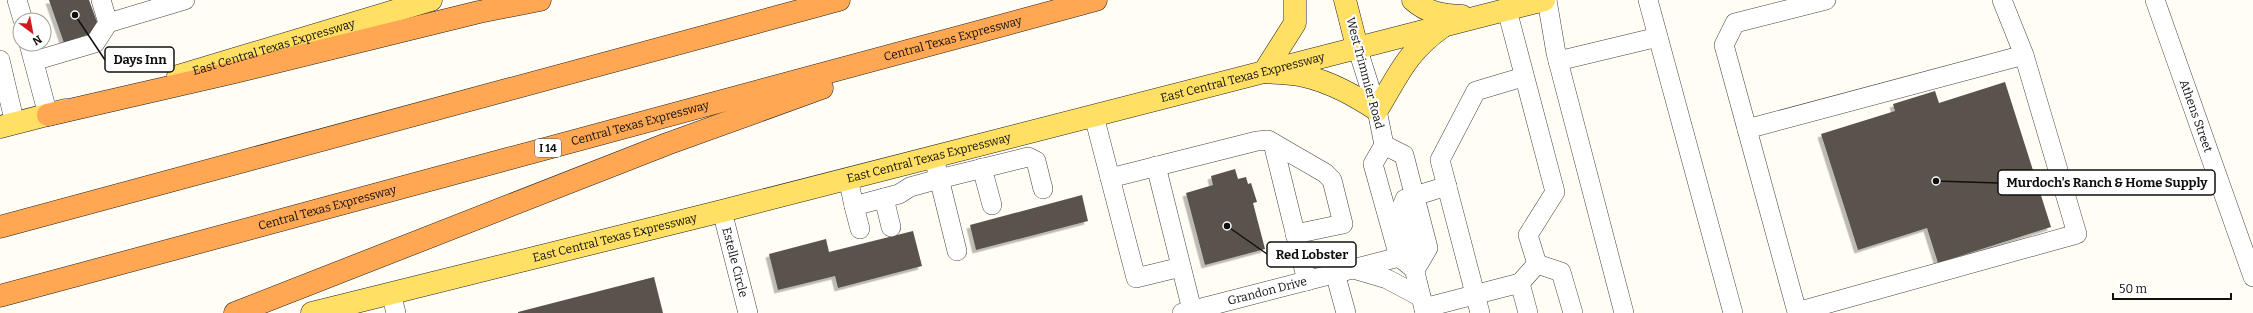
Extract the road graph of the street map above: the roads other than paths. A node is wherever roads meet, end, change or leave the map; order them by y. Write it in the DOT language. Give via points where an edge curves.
graph roads {
  1 [pos="17,0"];
  2 [pos="101,0"];
  3 [pos="185,0"];
  4 [pos="431,0"];
  5 [pos="540,0"];
  6 [pos="839,0"];
  7 [pos="1096,0"];
  8 [pos="1295,0"];
  9 [pos="1345,0"];
  10 [pos="1413,0"];
  11 [pos="1546,0"];
  12 [pos="1648,0"];
  13 [pos="1826,0"];
  14 [pos="2002,0"];
  15 [pos="2154,0"];
  16 [pos="1507,10"];
  17 [pos="21,12"];
  18 [pos="1482,16"];
  19 [pos="108,23"];
  20 [pos="1447,24"];
  21 [pos="1658,37"];
  22 [pos="1357,47"];
  23 [pos="52,49"];
  24 [pos="31,52"];
  25 [pos="2024,55"];
  26 [pos="1558,61"];
  27 [pos="868,62"];
  28 [pos="1,68"];
  29 [pos="1264,72"];
  30 [pos="1523,77"];
  31 [pos="1377,110"];
  32 [pos="48,115"];
  33 [pos="1094,116"];
  34 [pos="8,126"];
  35 [pos="1747,129"];
  36 [pos="1022,134"];
  37 [pos="1273,143"];
  38 [pos="1384,145"];
  39 [pos="934,157"];
  40 [pos="1028,157"];
  41 [pos="1156,166"];
  42 [pos="982,168"];
  43 [pos="848,178"];
  44 [pos="1110,178"];
  45 [pos="939,179"];
  46 [pos="1447,186"];
  47 [pos="1043,189"];
  48 [pos="1415,196"];
  49 [pos="884,198"];
  50 [pos="992,205"];
  51 [pos="854,206"];
  52 [pos="722,211"];
  53 [pos="0,227"];
  54 [pos="891,227"];
  55 [pos="860,229"];
  56 [pos="1295,234"];
  57 [pos="957,251"];
  58 [pos="1399,256"];
  59 [pos="1537,264"];
  60 [pos="1181,267"];
  61 [pos="1415,270"];
  62 [pos="1344,271"];
  63 [pos="2253,277"];
  64 [pos="1307,281"];
  65 [pos="1520,283"];
  66 [pos="1475,294"];
  67 [pos="0,296"];
  68 [pos="393,303"];
  69 [pos="1424,306"];
  70 [pos="1187,312"];
  71 [pos="235,313"];
  72 [pos="312,313"];
  73 [pos="748,313"];
  74 [pos="1346,313"];
  75 [pos="1480,313"];
  76 [pos="1528,313"];
  77 [pos="1573,313"];
  78 [pos="1624,313"];
  79 [pos="1733,313"];
  1 -- 17 [label="street"];
  2 -- 19 [label="street"];
  3 -- 19 [label="street"];
  4 -- 32 [label="main road, East Central Texas Expressway"];
  5 -- 32 [label="highway" via="479,12"];
  6 -- 53 [label="highway"];
  7 -- 27 [label="highway, Central Texas Expressway / I 14"];
  8 -- 29 [label="main road" via="1295,23"];
  9 -- 22 [label="main road, West Trimmier Road"];
  10 -- 18 [label="main road" via="1420,7 1440,15"];
  11 -- 16 [label="main road, East Central Texas Expressway"];
  11 -- 26 [label="street"];
  12 -- 21 [label="street"];
  13 -- 35 [label="street" via="1735,23 1724,44"];
  14 -- 25 [label="street"];
  15 -- 63 [label="street, Athens Street"];
  16 -- 18 [label="main road, East Central Texas Expressway"];
  16 -- 30 [label="street"];
  18 -- 20 [label="main road, East Central Texas Expressway"];
  19 -- 23 [label="street" via="95,43"];
  20 -- 22 [label="main road, East Central Texas Expressway"];
  20 -- 31 [label="main road" via="1422,42 1408,57"];
  21 -- 26 [label="street"];
  21 -- 79 [label="street"];
  22 -- 29 [label="main road, East Central Texas Expressway"];
  22 -- 31 [label="street, West Trimmier Road"];
  24 -- 32 [label="street"];
  25 -- 35 [label="street"];
  25 -- 35 [label="street" via="2078,234 1797,312"];
  26 -- 78 [label="street"];
  27 -- 67 [label="highway, Central Texas Expressway / I 14"];
  27 -- 71 [label="highway" via="841,81 667,144"];
  28 -- 34 [label="street"];
  29 -- 31 [label="main road" via="1304,76 1324,82"];
  29 -- 33 [label="main road, East Central Texas Expressway"];
  30 -- 46 [label="street" via="1476,91 1440,160"];
  30 -- 59 [label="street" via="1555,192 1528,235"];
  31 -- 38 [label="street, West Trimmier Road"];
  32 -- 34 [label="main road, East Central Texas Expressway"];
  33 -- 36 [label="main road, East Central Texas Expressway"];
  33 -- 44 [label="street"];
  36 -- 39 [label="main road, East Central Texas Expressway"];
  36 -- 40 [label="street"];
  37 -- 41 [label="street" via="1268,140 1257,141"];
  37 -- 56 [label="street"];
  37 -- 56 [label="street" via="1325,173 1332,180 1343,224"];
  38 -- 48 [label="street, West Trimmier Road" via="1404,154"];
  38 -- 58 [label="street, West Trimmier Road" via="1373,164"];
  39 -- 43 [label="main road, East Central Texas Expressway"];
  39 -- 45 [label="street"];
  40 -- 42 [label="street"];
  40 -- 47 [label="street" via="1036,161"];
  41 -- 44 [label="street"];
  41 -- 60 [label="street"];
  42 -- 45 [label="street"];
  42 -- 50 [label="street"];
  43 -- 51 [label="street"];
  43 -- 52 [label="main road, East Central Texas Expressway"];
  44 -- 60 [label="street" via="1136,278"];
  45 -- 49 [label="street"];
  45 -- 57 [label="street"];
  46 -- 48 [label="street"];
  46 -- 66 [label="street"];
  48 -- 61 [label="street, West Trimmier Road" via="1428,248"];
  49 -- 51 [label="street"];
  49 -- 54 [label="street"];
  51 -- 55 [label="street"];
  52 -- 68 [label="main road, East Central Texas Expressway"];
  52 -- 73 [label="street, Estelle Circle"];
  56 -- 64 [label="street"];
  58 -- 61 [label="street"];
  58 -- 62 [label="street, Grandon Drive"];
  59 -- 65 [label="street"];
  59 -- 77 [label="street" via="1561,272"];
  60 -- 70 [label="street"];
  61 -- 69 [label="street"];
  62 -- 64 [label="street, Grandon Drive"];
  62 -- 69 [label="street" via="1387,279"];
  62 -- 74 [label="street"];
  64 -- 70 [label="street, Grandon Drive"];
  65 -- 66 [label="street"];
  65 -- 76 [label="street"];
  66 -- 69 [label="street"];
  66 -- 75 [label="street"];
  68 -- 72 [label="main road, East Central Texas Expressway"];
}
